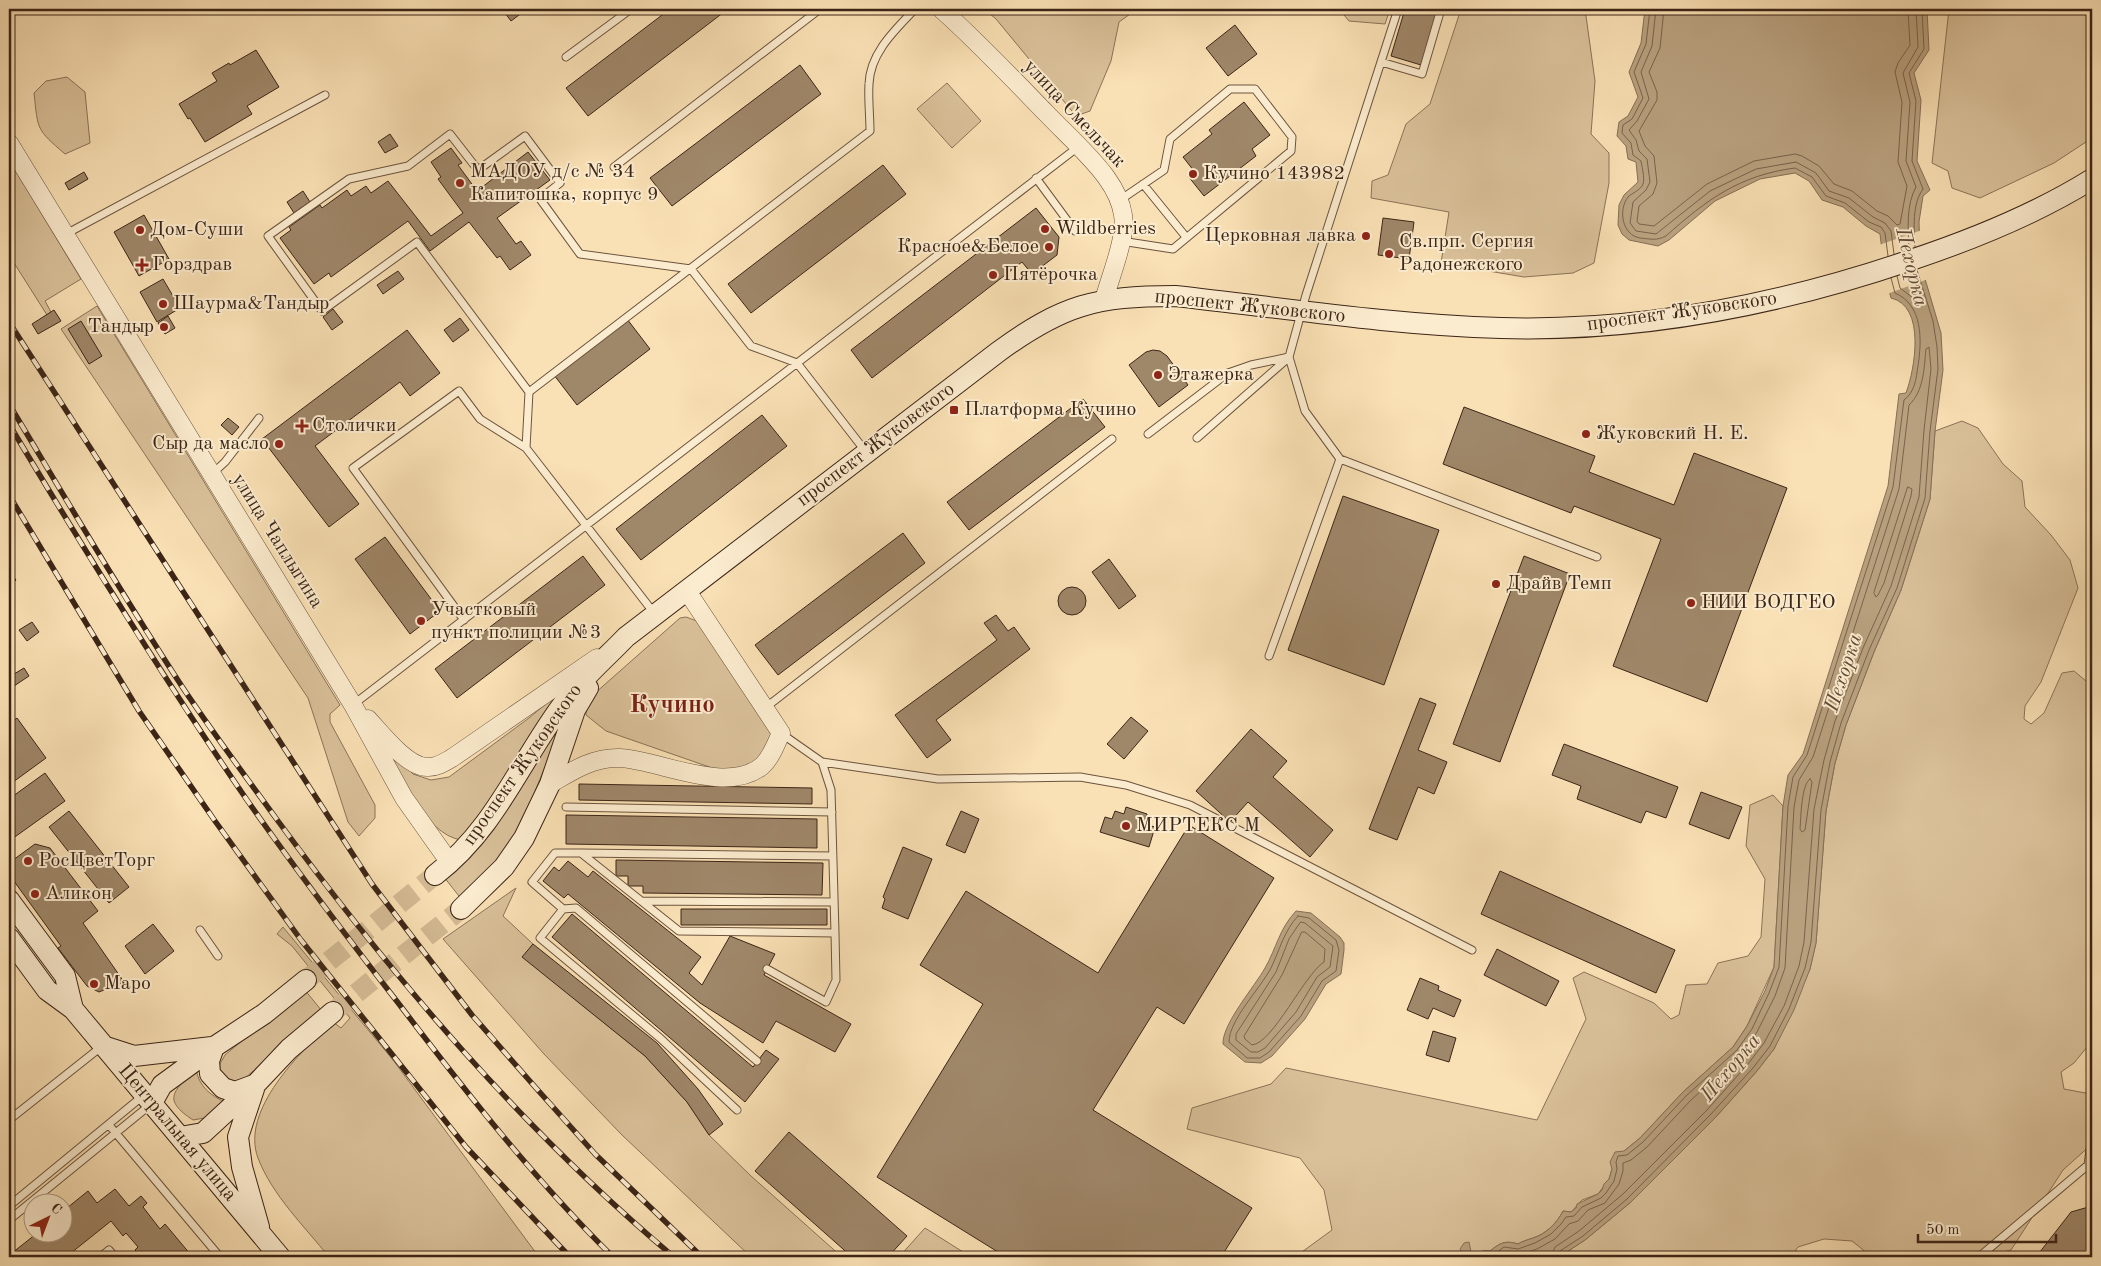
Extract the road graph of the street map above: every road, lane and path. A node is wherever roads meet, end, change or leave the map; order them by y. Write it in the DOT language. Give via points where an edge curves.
graph roads {
  1 [pos="16,9"];
  2 [pos="631,9"];
  3 [pos="820,9"];
  4 [pos="915,9"];
  5 [pos="941,9"];
  6 [pos="1398,9"];
  7 [pos="1442,9"];
  8 [pos="9,13"];
  9 [pos="566,57"];
  10 [pos="1381,62"];
  11 [pos="325,95"];
  12 [pos="9,143"];
  13 [pos="1078,146"];
  14 [pos="614,167"];
  15 [pos="1036,178"];
  16 [pos="2092,179"];
  17 [pos="1143,184"];
  18 [pos="1120,200"];
  19 [pos="1075,231"];
  20 [pos="64,235"];
  21 [pos="1186,237"];
  22 [pos="1120,241"];
  23 [pos="691,268"];
  24 [pos="1104,300"];
  25 [pos="1301,311"];
  26 [pos="1289,357"];
  27 [pos="797,363"];
  28 [pos="529,392"];
  29 [pos="259,418"];
  30 [pos="1148,434"];
  31 [pos="1197,438"];
  32 [pos="1112,439"];
  33 [pos="526,448"];
  34 [pos="866,452"];
  35 [pos="1340,459"];
  36 [pos="211,474"];
  37 [pos="586,526"];
  38 [pos="1597,557"];
  39 [pos="687,591"];
  40 [pos="656,615"];
  41 [pos="464,620"];
  42 [pos="626,638"];
  43 [pos="1269,656"];
  44 [pos="353,705"];
  45 [pos="764,708"];
  46 [pos="781,733"];
  47 [pos="822,762"];
  48 [pos="550,784"];
  49 [pos="566,807"];
  50 [pos="832,812"];
  51 [pos="581,853"];
  52 [pos="833,856"];
  53 [pos="443,869"];
  54 [pos="9,900"];
  55 [pos="641,901"];
  56 [pos="834,902"];
  57 [pos="461,909"];
  58 [pos="563,909"];
  59 [pos="200,930"];
  60 [pos="835,933"];
  61 [pos="9,938"];
  62 [pos="1472,950"];
  63 [pos="218,956"];
  64 [pos="767,969"];
  65 [pos="306,980"];
  66 [pos="73,1009"];
  67 [pos="333,1012"];
  68 [pos="103,1046"];
  69 [pos="214,1047"];
  70 [pos="757,1061"];
  71 [pos="255,1085"];
  72 [pos="148,1099"];
  73 [pos="737,1110"];
  74 [pos="9,1120"];
  75 [pos="109,1125"];
  76 [pos="116,1133"];
  77 [pos="2092,1135"];
  78 [pos="180,1137"];
  79 [pos="2090,1167"];
  80 [pos="9,1206"];
  81 [pos="9,1220"];
  82 [pos="269,1249"];
  83 [pos="100,1257"];
  84 [pos="115,1257"];
  85 [pos="220,1257"];
  86 [pos="1979,1257"];
  1 -- 8 [label="lane"];
  2 -- 9 [label="lane"];
  3 -- 14 [label="lane"];
  4 -- 23 [label="lane" via="884,42 873,63 868,82 870,131"];
  5 -- 13 [label="street, улица Смельчак"];
  6 -- 10 [label="lane"];
  7 -- 10 [label="lane" via="1422,74"];
  10 -- 25 [label="lane"];
  11 -- 20 [label="lane"];
  12 -- 20 [label="street, улица Чаплыгина"];
  13 -- 15 [label="lane"];
  13 -- 18 [label="street, улица Смельчак" via="1105,176"];
  15 -- 19 [label="lane"];
  15 -- 27 [label="lane"];
  16 -- 25 [label="main road, проспект Жуковского" via="2014,221 1953,246 1795,295 1712,312 1572,328 1502,328 1434,325"];
  17 -- 18 [label="lane"];
  17 -- 21 [label="lane"];
  17 -- 21 [label="lane" via="1164,170 1170,139 1230,89 1254,89 1292,137 1292,151"];
  18 -- 22 [label="street, улица Смельчак" via="1124,217"];
  20 -- 36 [label="street, улица Чаплыгина"];
  21 -- 22 [label="lane" via="1173,248"];
  22 -- 24 [label="street, улица Смельчак"];
  23 -- 27 [label="lane" via="751,346"];
  23 -- 28 [label="lane"];
  23 -- 28 [label="lane" via="580,254 540,199 560,183 525,136 478,170 450,134 408,166 349,179 268,236 322,311 417,242"];
  24 -- 25 [label="main road, проспект Жуковского" via="1175,296"];
  24 -- 34 [label="main road, проспект Жуковского" via="1073,308 1026,331"];
  25 -- 26 [label="lane"];
  26 -- 30 [label="lane" via="1228,373"];
  26 -- 31 [label="lane"];
  26 -- 35 [label="lane" via="1305,411"];
  27 -- 34 [label="lane"];
  27 -- 37 [label="lane"];
  28 -- 33 [label="lane"];
  29 -- 36 [label="lane" via="225,462"];
  32 -- 45 [label="lane"];
  33 -- 37 [label="lane"];
  33 -- 41 [label="lane" via="480,419 459,392 353,468"];
  34 -- 39 [label="main road, проспект Жуковского"];
  35 -- 38 [label="lane"];
  35 -- 43 [label="lane"];
  36 -- 44 [label="street, улица Чаплыгина"];
  37 -- 40 [label="lane"];
  37 -- 41 [label="lane"];
  39 -- 40 [label="main road, проспект Жуковского"];
  39 -- 45 [label="street"];
  40 -- 42 [label="main road, проспект Жуковского"];
  40 -- 48 [label="main road, проспект Жуковского" via="582,698"];
  41 -- 44 [label="lane"];
  42 -- 44 [label="street, улица Чаплыгина" via="452,758 435,766 426,768 401,754"];
  42 -- 53 [label="main road, проспект Жуковского" via="563,703 494,812 468,845"];
  44 -- 53 [label="street, улица Чаплыгина"];
  45 -- 46 [label="street"];
  46 -- 47 [label="lane"];
  46 -- 48 [label="street" via="762,766 728,778 620,758 584,764"];
  47 -- 50 [label="lane" via="831,790"];
  47 -- 62 [label="lane" via="938,779 1080,778 1126,785 1190,805"];
  48 -- 57 [label="main road, проспект Жуковского" via="509,860"];
  49 -- 50 [label="lane"];
  50 -- 52 [label="lane"];
  51 -- 52 [label="lane"];
  51 -- 55 [label="lane"];
  51 -- 58 [label="lane" via="555,853 532,882"];
  52 -- 56 [label="lane"];
  54 -- 66 [label="main road, Центральная улица" via="65,976"];
  55 -- 56 [label="lane"];
  55 -- 60 [label="lane" via="679,931"];
  56 -- 60 [label="lane"];
  58 -- 70 [label="lane" via="576,908"];
  58 -- 73 [label="lane" via="540,938 660,1038"];
  59 -- 63 [label="lane"];
  60 -- 64 [label="lane" via="836,980 826,1002"];
  61 -- 66 [label="main road, Центральная улица" via="47,990"];
  65 -- 69 [label="main road" via="264,1014"];
  66 -- 68 [label="main road, Центральная улица"];
  67 -- 71 [label="main road" via="289,1049"];
  68 -- 69 [label="main road" via="134,1056"];
  68 -- 72 [label="main road, Центральная улица"];
  68 -- 74 [label="lane"];
  69 -- 71 [label="main road" via="209,1061 210,1074 223,1088 235,1092"];
  69 -- 72 [label="main road"];
  71 -- 78 [label="main road" via="203,1133"];
  71 -- 82 [label="main road" via="238,1136 242,1167"];
  72 -- 75 [label="lane"];
  72 -- 76 [label="lane"];
  72 -- 78 [label="main road, Центральная улица"];
  75 -- 76 [label="lane"];
  75 -- 80 [label="lane"];
  76 -- 81 [label="lane"];
  76 -- 85 [label="lane"];
  77 -- 79 [label="lane"];
  78 -- 82 [label="main road, Центральная улица"];
  79 -- 86 [label="lane"];
  83 -- 84 [label="lane" via="109,1250"];
}
